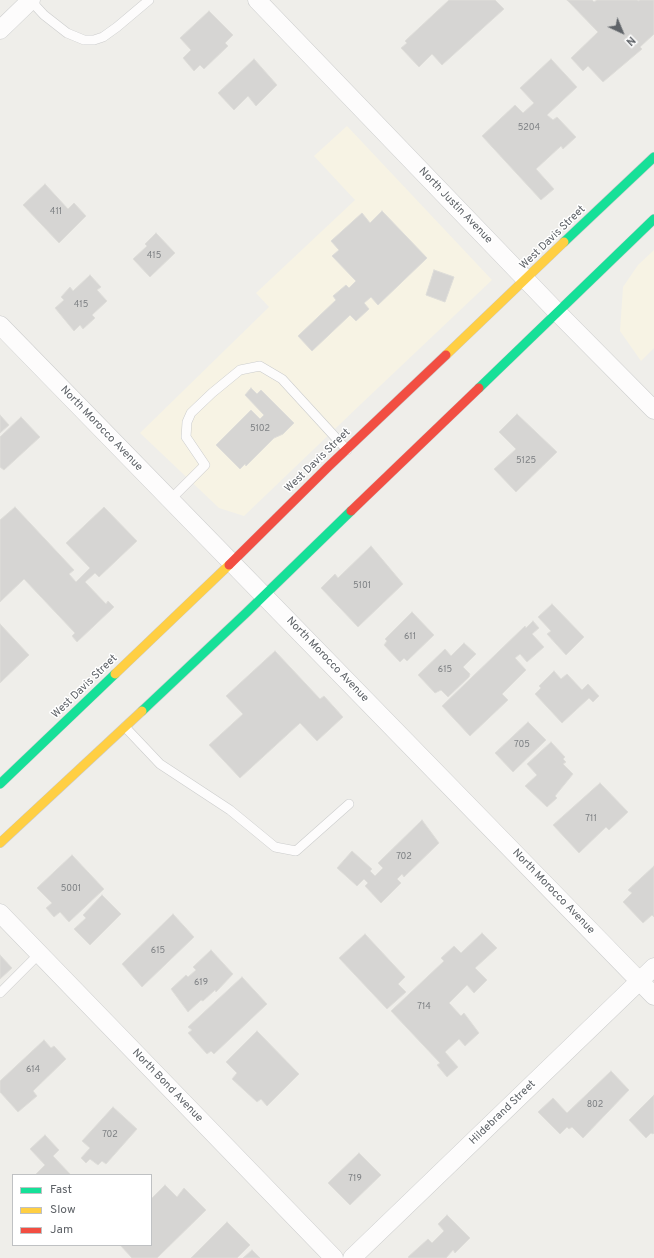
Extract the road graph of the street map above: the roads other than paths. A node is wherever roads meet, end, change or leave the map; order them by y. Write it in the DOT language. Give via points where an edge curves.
graph roads {
  1 [pos="31,0"];
  2 [pos="149,0"];
  3 [pos="257,0"];
  4 [pos="0,30"];
  5 [pos="654,157"];
  6 [pos="654,219"];
  7 [pos="526,280"];
  8 [pos="558,312"];
  9 [pos="0,325"];
  10 [pos="654,410"];
  11 [pos="347,450"];
  12 [pos="170,500"];
  13 [pos="232,562"];
  14 [pos="264,595"];
  15 [pos="125,726"];
  16 [pos="0,784"];
  17 [pos="349,804"];
  18 [pos="0,843"];
  19 [pos="0,913"];
  20 [pos="39,954"];
  21 [pos="654,967"];
  22 [pos="640,981"];
  23 [pos="0,993"];
  24 [pos="654,996"];
  25 [pos="334,1258"];
  26 [pos="352,1258"];
  1 -- 2 [label="lane" via="44,15 67,33 84,40 94,40 117,27"];
  1 -- 4 [label="street"];
  3 -- 7 [label="street, North Justin Avenue"];
  5 -- 7 [label="main road, West Davis Street"];
  6 -- 8 [label="main road"];
  7 -- 8 [label="street, North Justin Avenue"];
  7 -- 11 [label="main road, West Davis Street"];
  8 -- 10 [label="street, North Justin Avenue"];
  8 -- 14 [label="main road"];
  9 -- 12 [label="street, North Morocco Avenue"];
  11 -- 12 [label="lane" via="282,379 260,366 240,370 191,414 187,422 186,437 205,465"];
  11 -- 13 [label="main road, West Davis Street"];
  12 -- 13 [label="street, North Morocco Avenue"];
  13 -- 14 [label="street, North Morocco Avenue"];
  13 -- 16 [label="main road, West Davis Street"];
  14 -- 15 [label="main road"];
  14 -- 22 [label="street, North Morocco Avenue"];
  15 -- 17 [label="lane" via="160,764 230,810 275,847 296,852"];
  15 -- 18 [label="main road"];
  19 -- 20 [label="street, North Bond Avenue"];
  20 -- 23 [label="lane"];
  20 -- 25 [label="street, North Bond Avenue"];
  21 -- 22 [label="street, Hildebrand Street"];
  22 -- 24 [label="street, North Morocco Avenue"];
  22 -- 26 [label="street, Hildebrand Street"];
}
